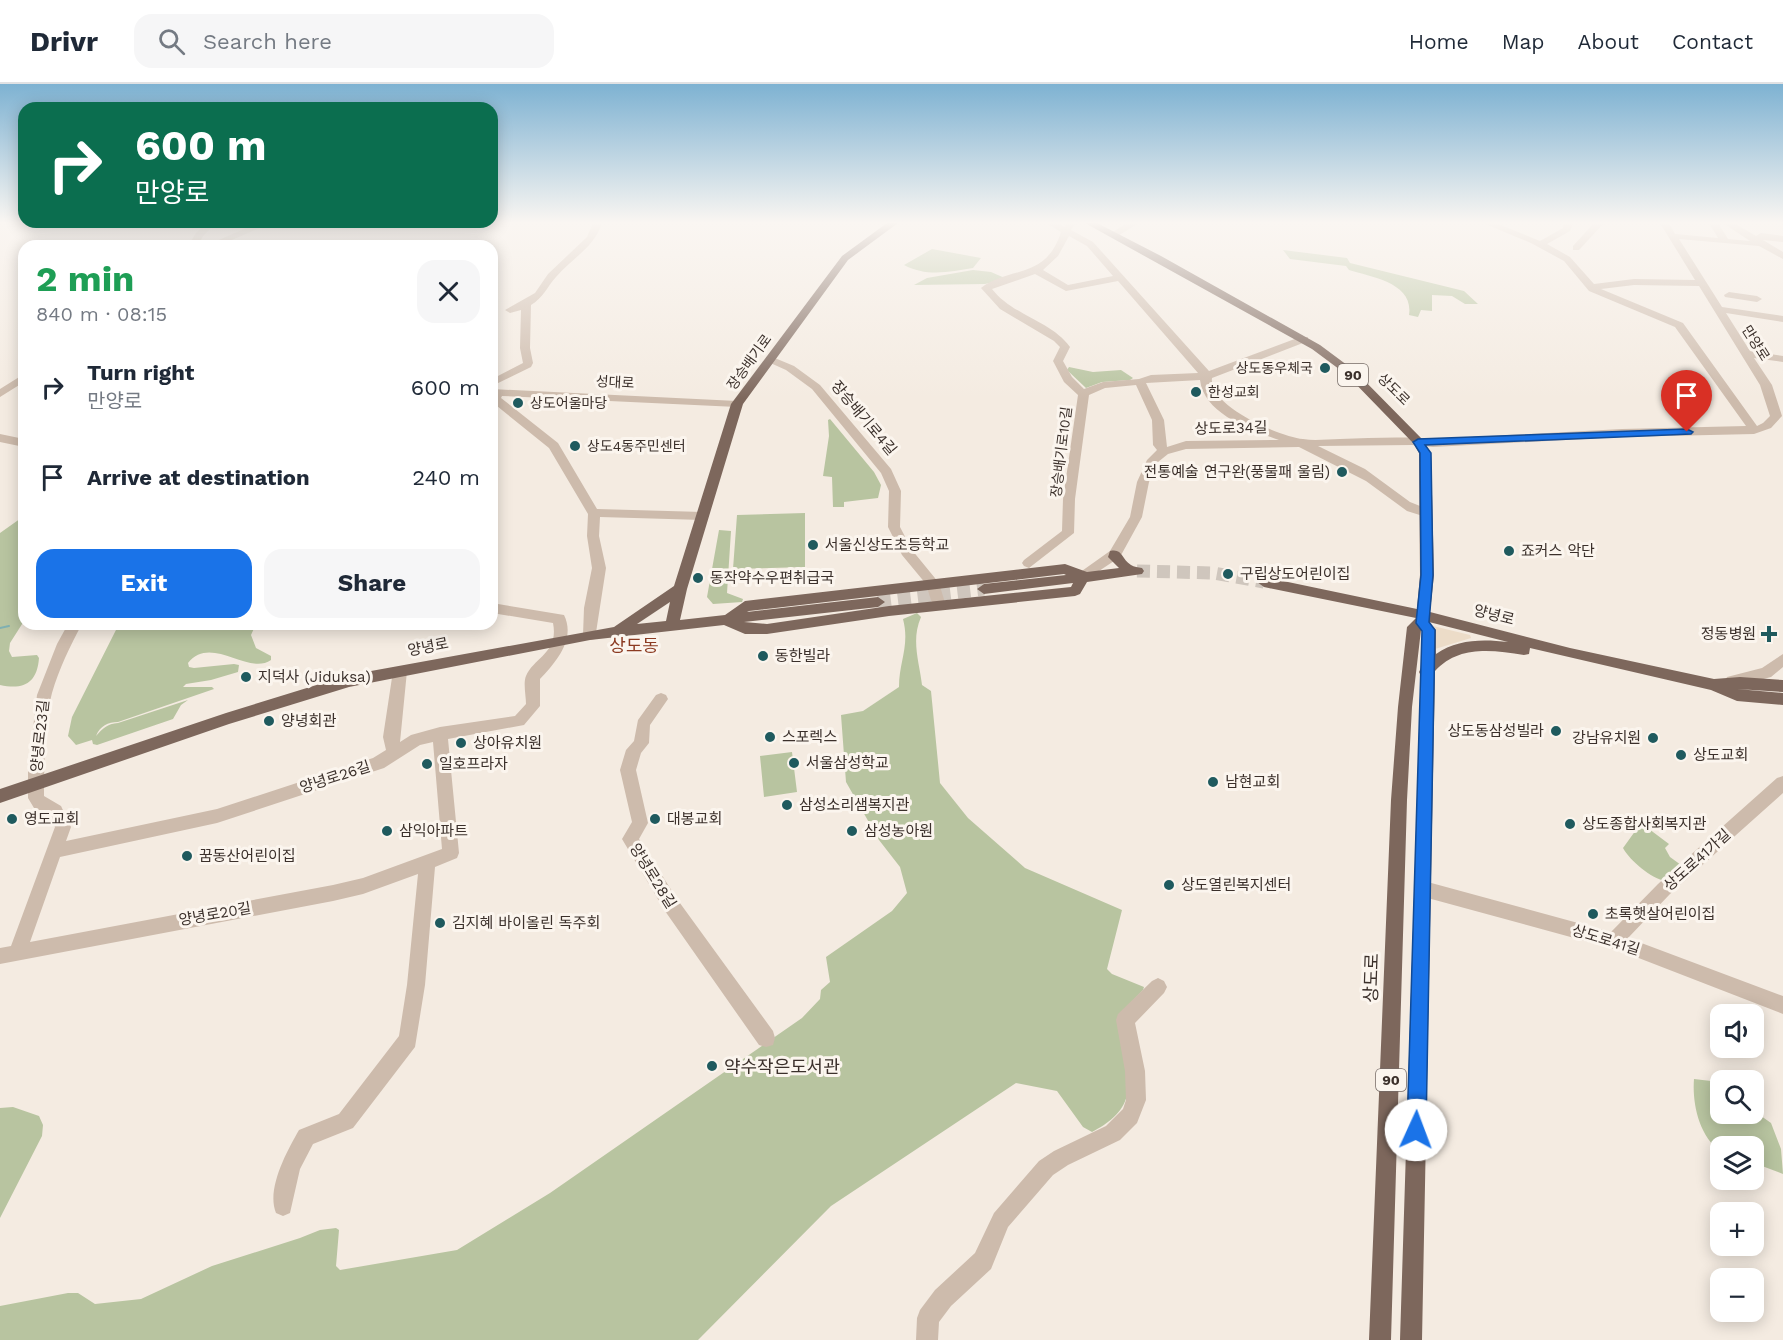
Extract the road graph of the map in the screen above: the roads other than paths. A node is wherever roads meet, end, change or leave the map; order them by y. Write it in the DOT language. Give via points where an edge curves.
graph roads {
  1 [pos="548,282"];
  2 [pos="827,282"];
  3 [pos="1007,282"];
  4 [pos="1055,282"];
  5 [pos="1100,282"];
  6 [pos="1122,282"];
  7 [pos="1198,282"];
  8 [pos="1587,282"];
  9 [pos="1702,283"];
  10 [pos="1592,287"];
  11 [pos="1729,295"];
  12 [pos="1757,299"];
  13 [pos="526,306"];
  14 [pos="1718,309"];
  15 [pos="510,310"];
  16 [pos="1783,319"];
  17 [pos="1304,339"];
  18 [pos="1745,353"];
  19 [pos="1779,358"];
  20 [pos="770,359"];
  21 [pos="1207,376"];
  22 [pos="18,381"];
  23 [pos="1140,382"];
  24 [pos="498,386"];
  25 [pos="498,389"];
  26 [pos="0,394"];
  27 [pos="1084,394"];
  28 [pos="498,401"];
  29 [pos="737,404"];
  30 [pos="1778,425"];
  31 [pos="1754,430"];
  32 [pos="0,438"];
  33 [pos="18,442"];
  34 [pos="1418,442"];
  35 [pos="1300,443"];
  36 [pos="1164,451"];
  37 [pos="594,513"];
  38 [pos="1426,513"];
  39 [pos="703,516"];
  40 [pos="1115,554"];
  41 [pos="1029,563"];
  42 [pos="1084,576"];
  43 [pos="973,578"];
  44 [pos="1264,582"];
  45 [pos="932,583"];
  46 [pos="680,589"];
  47 [pos="886,589"];
  48 [pos="985,594"];
  49 [pos="878,602"];
  50 [pos="939,606"];
  51 [pos="498,609"];
  52 [pos="891,611"];
  53 [pos="1423,619"];
  54 [pos="727,620"];
  55 [pos="672,625"];
  56 [pos="72,630"];
  57 [pos="617,631"];
  58 [pos="590,635"];
  59 [pos="559,641"];
  60 [pos="1570,652"];
  61 [pos="1783,659"];
  62 [pos="400,671"];
  63 [pos="1426,672"];
  64 [pos="1732,681"];
  65 [pos="1714,685"];
  66 [pos="1782,696"];
  67 [pos="661,699"];
  68 [pos="440,733"];
  69 [pos="394,753"];
  70 [pos="36,783"];
  71 [pos="1783,783"];
  72 [pos="0,796"];
  73 [pos="55,851"];
  74 [pos="428,863"];
  75 [pos="1424,889"];
  76 [pos="1395,924"];
  77 [pos="1422,932"];
  78 [pos="1617,942"];
  79 [pos="8,954"];
  80 [pos="1158,987"];
  81 [pos="1783,1005"];
  82 [pos="766,1038"];
  83 [pos="283,1206"];
  84 [pos="927,1340"];
  85 [pos="1380,1340"];
  86 [pos="1411,1340"];
  1 -- 13 [label="street"];
  2 -- 20 [label="main road, 장승배기로"];
  3 -- 27 [label="street, 장승배기로10길" via="986,288 1011,312 1060,338 1065,346 1058,361 1063,374"];
  4 -- 5 [label="street" via="1066,288"];
  6 -- 21 [label="street"];
  7 -- 17 [label="main road, 상도로 / 90"];
  8 -- 10 [label="street"];
  9 -- 10 [label="street" via="1644,282"];
  9 -- 14 [label="street, 만양로"];
  10 -- 31 [label="street" via="1678,325"];
  11 -- 12 [label="street"];
  13 -- 15 [label="street"];
  13 -- 24 [label="street" via="524,351 528,363"];
  14 -- 16 [label="street"];
  14 -- 18 [label="street, 만양로"];
  17 -- 21 [label="street"];
  17 -- 34 [label="main road, 상도로 / 90" via="1351,373"];
  18 -- 19 [label="street"];
  18 -- 30 [label="street, 만양로" via="1766,385"];
  20 -- 29 [label="main road, 장승배기로"];
  20 -- 45 [label="street, 장승배기로4길" via="816,387 888,472 895,491 894,527 907,552"];
  21 -- 23 [label="street" via="1151,378"];
  21 -- 35 [label="street" via="1208,389 1222,408 1252,425"];
  22 -- 26 [label="street"];
  23 -- 27 [label="street" via="1109,384"];
  23 -- 36 [label="street" via="1158,420 1159,445"];
  25 -- 29 [label="street, 성대로"];
  27 -- 41 [label="street, 장승배기로10길" via="1068,534"];
  28 -- 37 [label="street" via="554,446"];
  29 -- 39 [label="main road, 장승배기로"];
  30 -- 31 [label="street, 만양로"];
  31 -- 34 [label="street, 만양로"];
  32 -- 33 [label="street"];
  34 -- 35 [label="street, 상도로34길"];
  34 -- 38 [label="main road, 상도로 / 90" via="1425,453"];
  35 -- 36 [label="street, 상도로34길" via="1199,444"];
  35 -- 38 [label="street" via="1368,476 1406,507"];
  36 -- 40 [label="street" via="1153,460 1143,482 1136,517"];
  37 -- 39 [label="street"];
  37 -- 58 [label="street" via="593,536 599,568"];
  38 -- 53 [label="main road, 상도로 / 90"];
  39 -- 46 [label="main road, 장승배기로"];
  40 -- 42 [label="street"];
  40 -- 42 [label="main road" via="1120,564 1137,571"];
  42 -- 43 [label="main road" via="1065,569"];
  42 -- 48 [label="main road" via="1075,591"];
  43 -- 45 [label="main road"];
  43 -- 48 [label="main road" via="969,582 971,592 975,596"];
  44 -- 53 [label="main road, 양녕로"];
  45 -- 47 [label="main road"];
  45 -- 50 [label="street"];
  46 -- 55 [label="main road, 장승배기로"];
  46 -- 57 [label="main road"];
  47 -- 52 [label="main road" via="898,600"];
  47 -- 54 [label="main road" via="745,606"];
  48 -- 50 [label="main road"];
  49 -- 54 [label="main road, 양녕로"];
  50 -- 52 [label="main road"];
  51 -- 59 [label="street" via="559,619"];
  52 -- 54 [label="main road" via="767,628 745,629"];
  53 -- 60 [label="main road, 양녕로"];
  53 -- 63 [label="main road, 상도로 / 90" via="1429,630"];
  53 -- 76 [label="main road, 상도로 / 90" via="1414,627 1405,707"];
  54 -- 55 [label="main road, 양녕로"];
  55 -- 57 [label="main road, 양녕로"];
  56 -- 70 [label="street, 양녕로23길" via="44,695"];
  57 -- 58 [label="main road, 양녕로"];
  58 -- 59 [label="main road, 양녕로"];
  59 -- 62 [label="main road, 양녕로"];
  59 -- 68 [label="street, 양녕로26길" via="552,658 533,677 533,706 519,721"];
  60 -- 63 [label="main road" via="1468,645 1446,653"];
  60 -- 65 [label="main road, 양녕로"];
  61 -- 64 [label="street" via="1766,673"];
  62 -- 69 [label="street" via="391,736"];
  62 -- 70 [label="main road, 양녕로" via="287,699"];
  63 -- 75 [label="main road, 상도로 / 90"];
  64 -- 65 [label="main road, 양녕로"];
  64 -- 66 [label="main road, 양녕로"];
  65 -- 66 [label="main road, 양녕로" via="1737,695"];
  67 -- 82 [label="street, 양녕로28길" via="643,724 641,743 634,750 628,770 640,823 630,839 683,923"];
  68 -- 69 [label="street, 양녕로26길" via="416,739"];
  68 -- 74 [label="street, 양녕로20길" via="451,853"];
  69 -- 73 [label="street, 양녕로26길" via="378,763 217,816"];
  70 -- 72 [label="main road, 양녕로"];
  70 -- 73 [label="street" via="36,798 55,811 63,827"];
  71 -- 78 [label="street, 상도로41가길" via="1664,889 1618,936"];
  73 -- 79 [label="street"];
  74 -- 79 [label="street, 양녕로20길" via="333,893"];
  74 -- 83 [label="street" via="408,1040 346,1121 306,1137 291,1166"];
  75 -- 77 [label="main road, 상도로 / 90"];
  75 -- 78 [label="street, 상도로41길"];
  76 -- 77 [label="main road"];
  76 -- 85 [label="main road, 상도로 / 90"];
  77 -- 86 [label="main road, 상도로 / 90"];
  78 -- 81 [label="street, 상도로41길"];
  80 -- 84 [label="street" via="1125,1020 1135,1071 1136,1100 1130,1116 1113,1133 1046,1168 1001,1220 983,1261 928,1318"];
}
